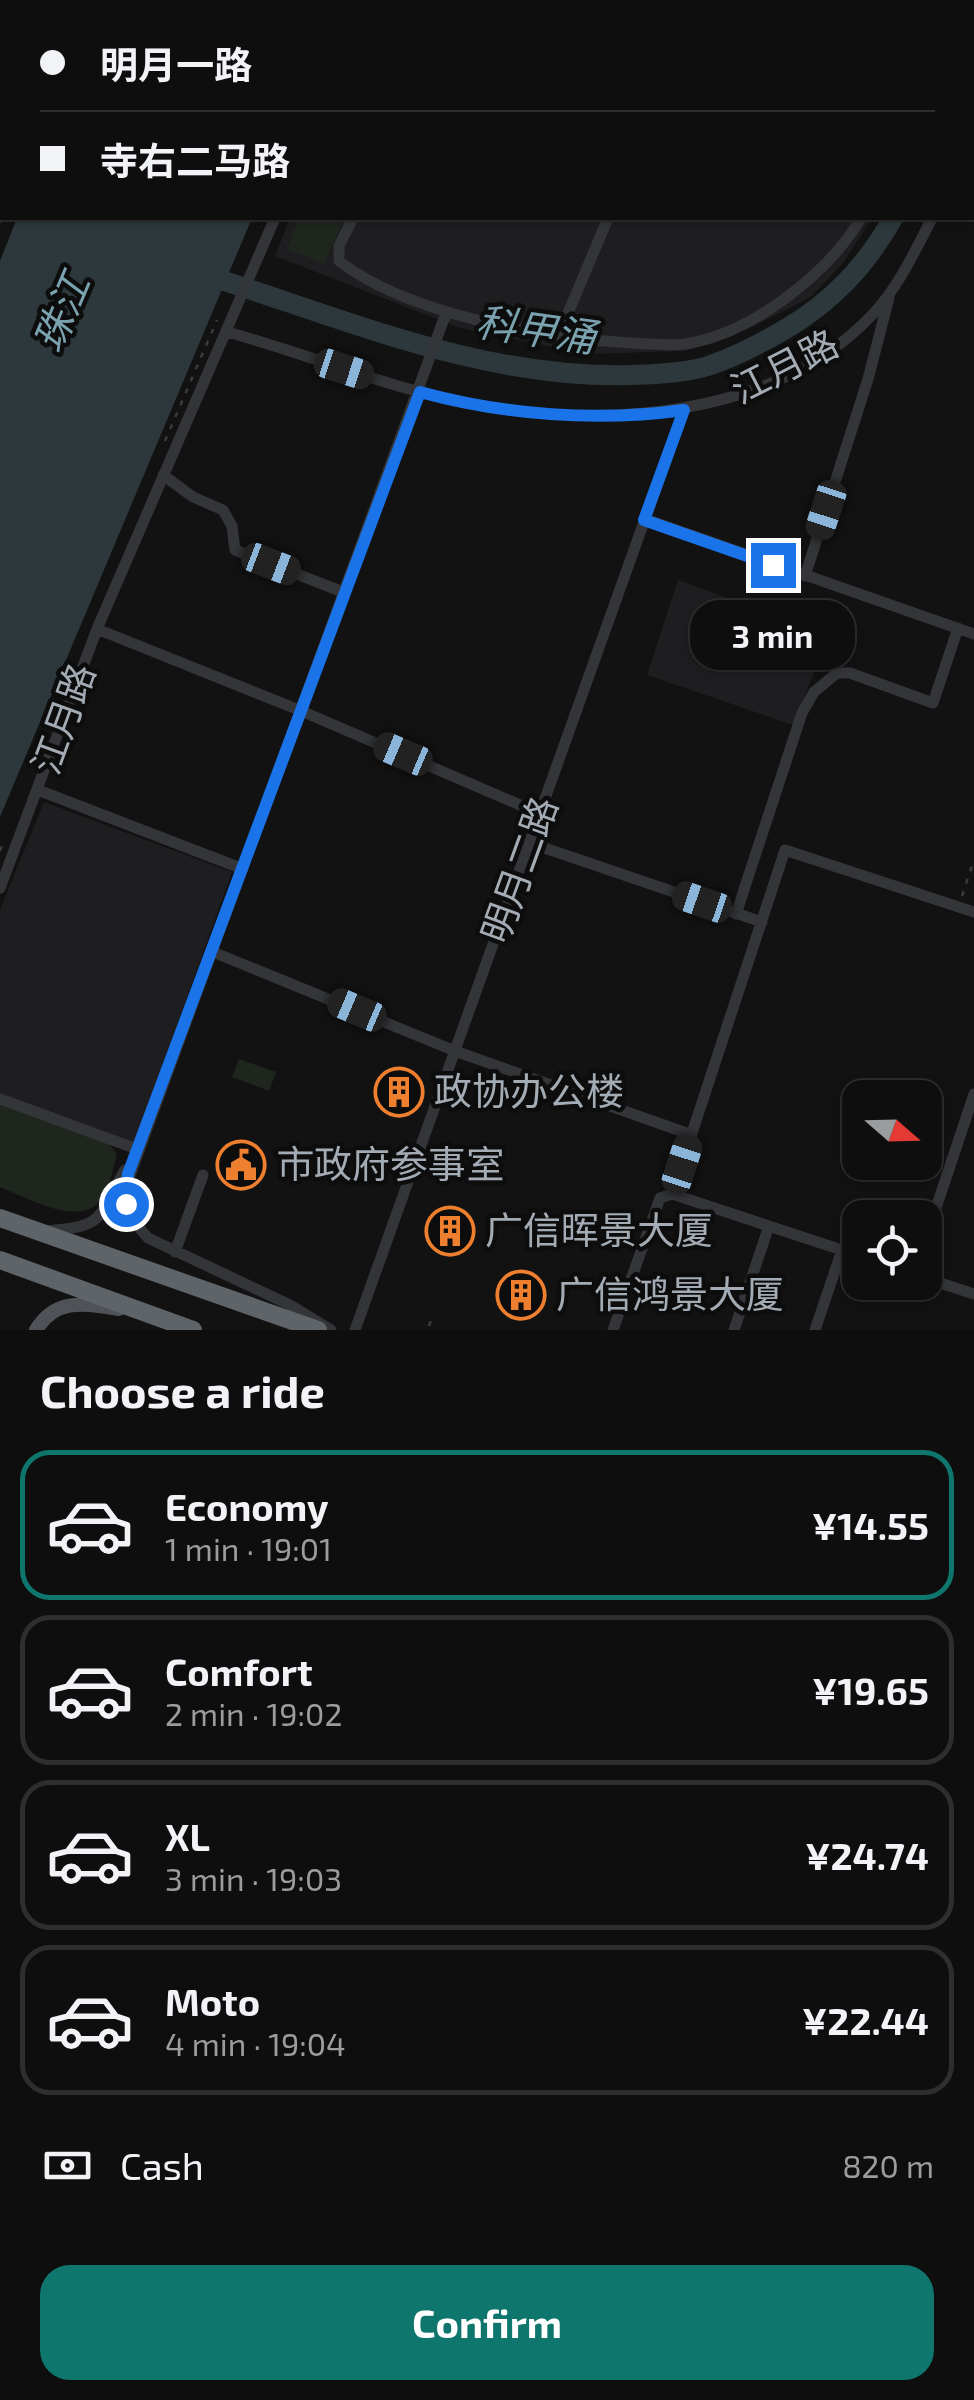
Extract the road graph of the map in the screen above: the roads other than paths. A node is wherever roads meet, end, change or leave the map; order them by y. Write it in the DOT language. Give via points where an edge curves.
graph roads {
  1 [pos="274,220"];
  2 [pos="352,220"];
  3 [pos="607,220"];
  4 [pos="860,220"];
  5 [pos="931,220"];
  6 [pos="890,294"];
  7 [pos="446,312"];
  8 [pos="227,332"];
  9 [pos="558,337"];
  10 [pos="420,392"];
  11 [pos="684,410"];
  12 [pos="164,475"];
  13 [pos="644,520"];
  14 [pos="805,576"];
  15 [pos="343,592"];
  16 [pos="958,628"];
  17 [pos="97,630"];
  18 [pos="974,634"];
  19 [pos="299,710"];
  20 [pos="38,790"];
  21 [pos="541,814"];
  22 [pos="530,843"];
  23 [pos="243,869"];
  24 [pos="0,888"];
  25 [pos="974,912"];
  26 [pos="736,914"];
  27 [pos="762,922"];
  28 [pos="213,952"];
  29 [pos="454,1051"];
  30 [pos="974,1094"];
  31 [pos="0,1098"];
  32 [pos="692,1135"];
  33 [pos="137,1149"];
  34 [pos="203,1174"];
  35 [pos="672,1194"];
  36 [pos="939,1200"];
  37 [pos="0,1218"];
  38 [pos="769,1226"];
  39 [pos="37,1231"];
  40 [pos="842,1250"];
  41 [pos="175,1252"];
  42 [pos="0,1260"];
  43 [pos="942,1284"];
  44 [pos="974,1294"];
  45 [pos="148,1314"];
  46 [pos="36,1330"];
  47 [pos="193,1330"];
  48 [pos="318,1330"];
  49 [pos="332,1330"];
  50 [pos="356,1330"];
  51 [pos="613,1330"];
  52 [pos="734,1330"];
  53 [pos="815,1330"];
  1 -- 8 [label="street, 江月路"];
  2 -- 7 [label="street" via="338,261"];
  3 -- 9 [label="street"];
  4 -- 9 [label="street" via="824,268 723,332 684,344"];
  5 -- 6 [label="street, 江月路"];
  6 -- 11 [label="street, 江月路" via="859,328 804,365"];
  6 -- 14 [label="street"];
  7 -- 9 [label="street"];
  7 -- 10 [label="street"];
  8 -- 10 [label="street, 江月路"];
  8 -- 12 [label="street, 江月路"];
  10 -- 11 [label="street, 江月路" via="541,413"];
  10 -- 15 [label="street"];
  11 -- 13 [label="street, 明月二路"];
  12 -- 15 [label="street" via="224,510 235,550"];
  12 -- 17 [label="street, 江月路"];
  13 -- 14 [label="street"];
  13 -- 21 [label="street, 明月二路"];
  14 -- 16 [label="street"];
  15 -- 19 [label="street"];
  16 -- 18 [label="street"];
  16 -- 26 [label="street" via="933,703 850,673 838,673 814,692"];
  17 -- 19 [label="street"];
  17 -- 20 [label="street, 江月路"];
  19 -- 21 [label="street"];
  19 -- 23 [label="street"];
  20 -- 23 [label="street"];
  20 -- 24 [label="street, 江月路"];
  21 -- 22 [label="street, 明月二路"];
  22 -- 26 [label="street"];
  22 -- 29 [label="street, 明月二路"];
  23 -- 28 [label="street"];
  25 -- 27 [label="street" via="786,850"];
  26 -- 27 [label="street"];
  27 -- 32 [label="street"];
  28 -- 29 [label="street"];
  28 -- 33 [label="street"];
  29 -- 32 [label="street"];
  29 -- 50 [label="street, 明月二路"];
  30 -- 36 [label="street"];
  31 -- 33 [label="street"];
  32 -- 35 [label="street"];
  33 -- 39 [label="street" via="106,1208 84,1228"];
  33 -- 41 [label="street" via="124,1189 129,1216 148,1238"];
  34 -- 41 [label="street"];
  35 -- 38 [label="street"];
  35 -- 51 [label="street" via="660,1198"];
  37 -- 39 [label="highway"];
  38 -- 40 [label="street"];
  38 -- 52 [label="street"];
  39 -- 48 [label="highway"];
  40 -- 53 [label="street"];
  41 -- 49 [label="street"];
  42 -- 45 [label="highway"];
  43 -- 44 [label="street"];
  45 -- 46 [label="main road" via="74,1303 52,1311"];
  45 -- 47 [label="highway"];
}
